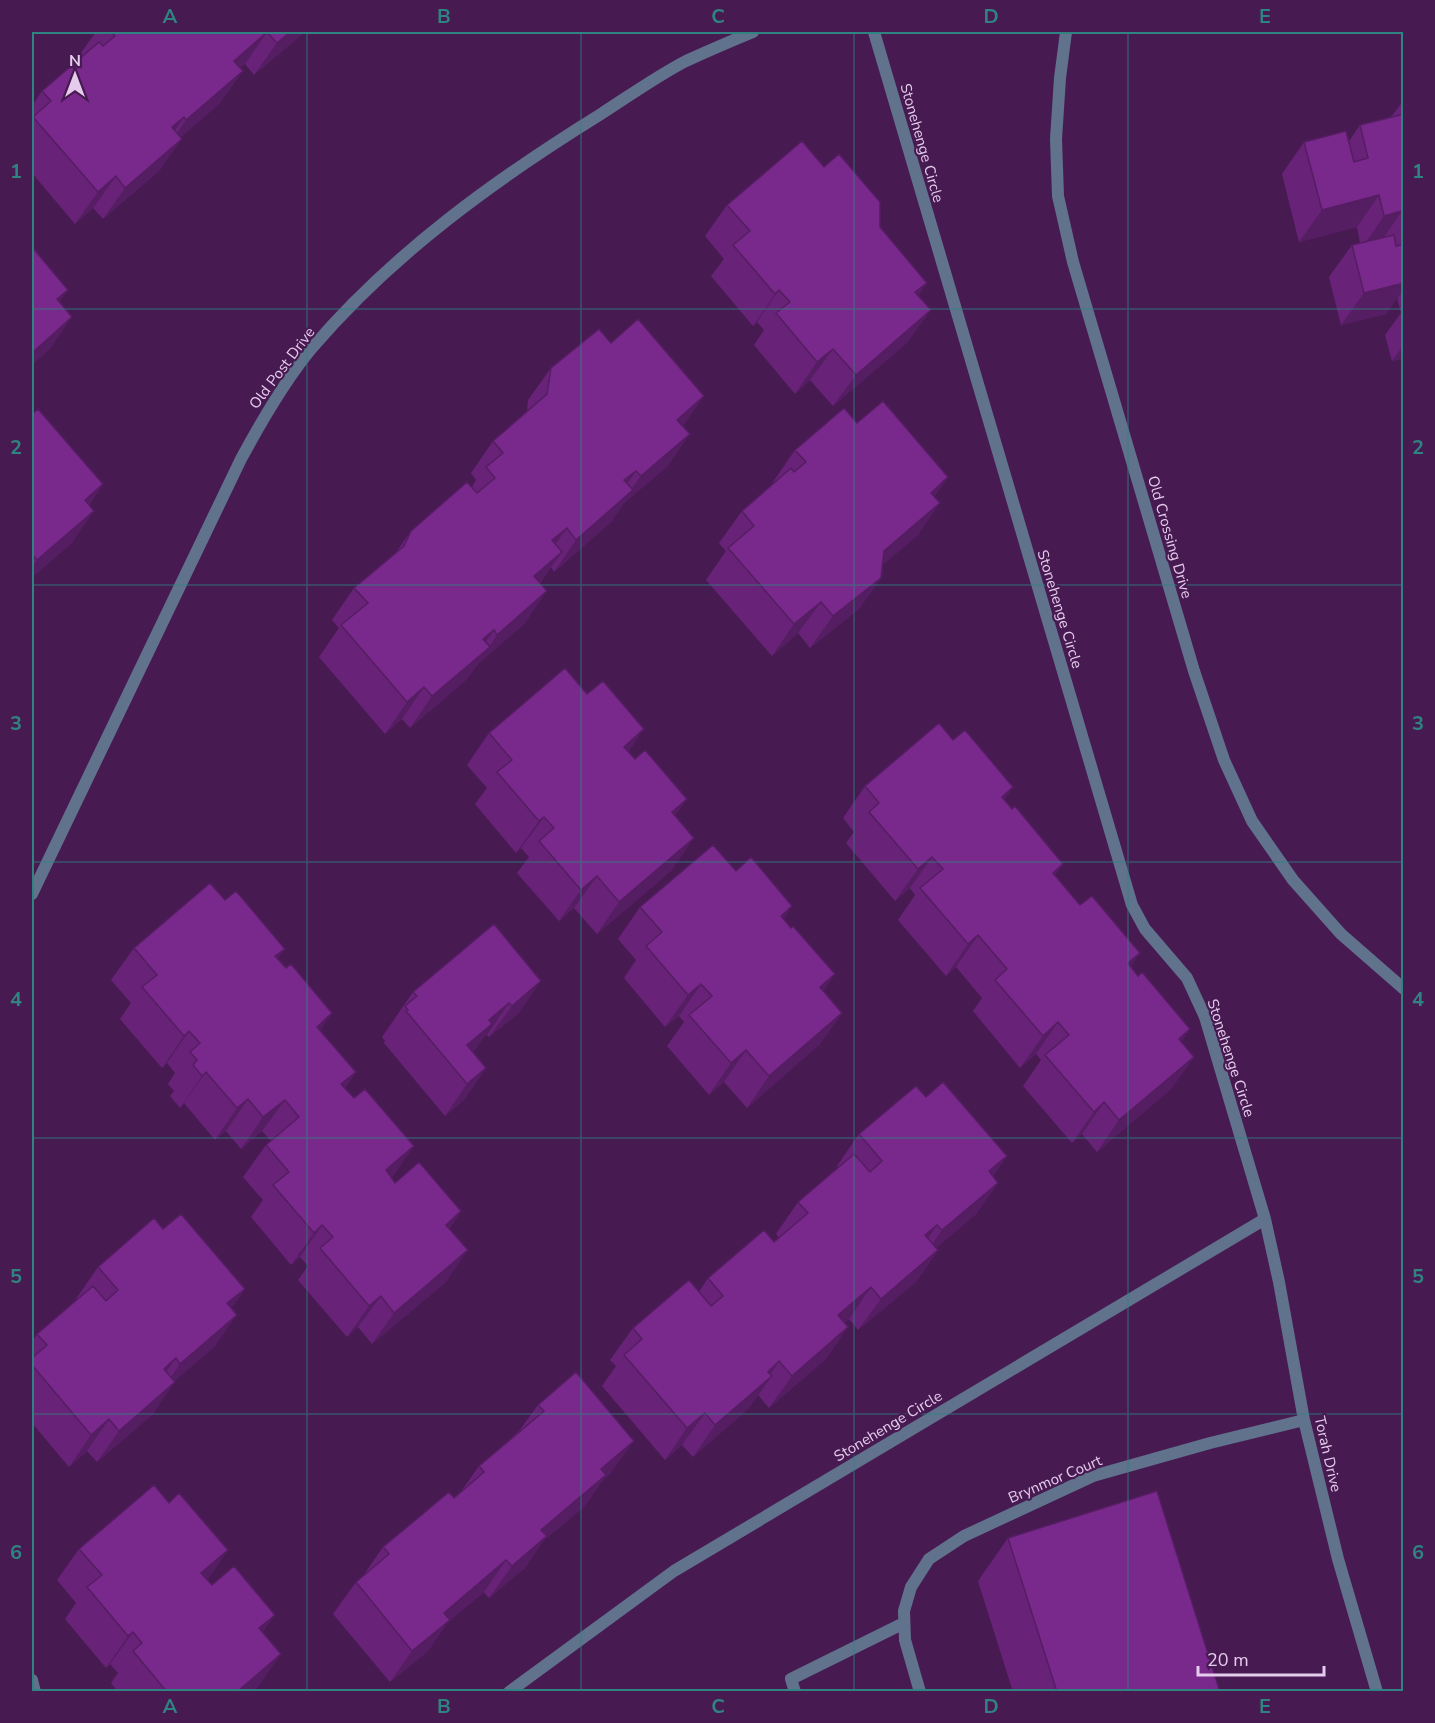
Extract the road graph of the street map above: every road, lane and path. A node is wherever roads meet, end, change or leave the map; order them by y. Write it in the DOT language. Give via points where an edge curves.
graph roads {
  1 [pos="753,32"];
  2 [pos="874,32"];
  3 [pos="1066,32"];
  4 [pos="32,894"];
  5 [pos="1404,988"];
  6 [pos="1265,1219"];
  7 [pos="1304,1420"];
  8 [pos="904,1623"];
  9 [pos="32,1680"];
  10 [pos="35,1692"];
  11 [pos="509,1692"];
  12 [pos="795,1692"];
  13 [pos="920,1692"];
  14 [pos="1377,1692"];
  1 -- 4 [label="street, Old Post Drive" via="685,62 556,141 424,238 366,290 311,350 261,420"];
  2 -- 6 [label="street, Stonehenge Circle" via="1132,904 1145,929 1187,978 1204,1017"];
  3 -- 5 [label="street, Old Crossing Drive" via="1056,139 1058,196 1073,262 1190,659 1224,760 1252,821 1293,880 1341,934"];
  6 -- 7 [label="street, Torah Drive"];
  6 -- 11 [label="street, Stonehenge Circle" via="674,1571"];
  7 -- 8 [label="street, Brynmor Court" via="1093,1476 964,1536 929,1559 911,1587"];
  7 -- 14 [label="street, Torah Drive" via="1338,1559"];
  8 -- 12 [label="street" via="791,1680"];
  8 -- 13 [label="street, Brynmor Court"];
  9 -- 10 [label="street"];
}
